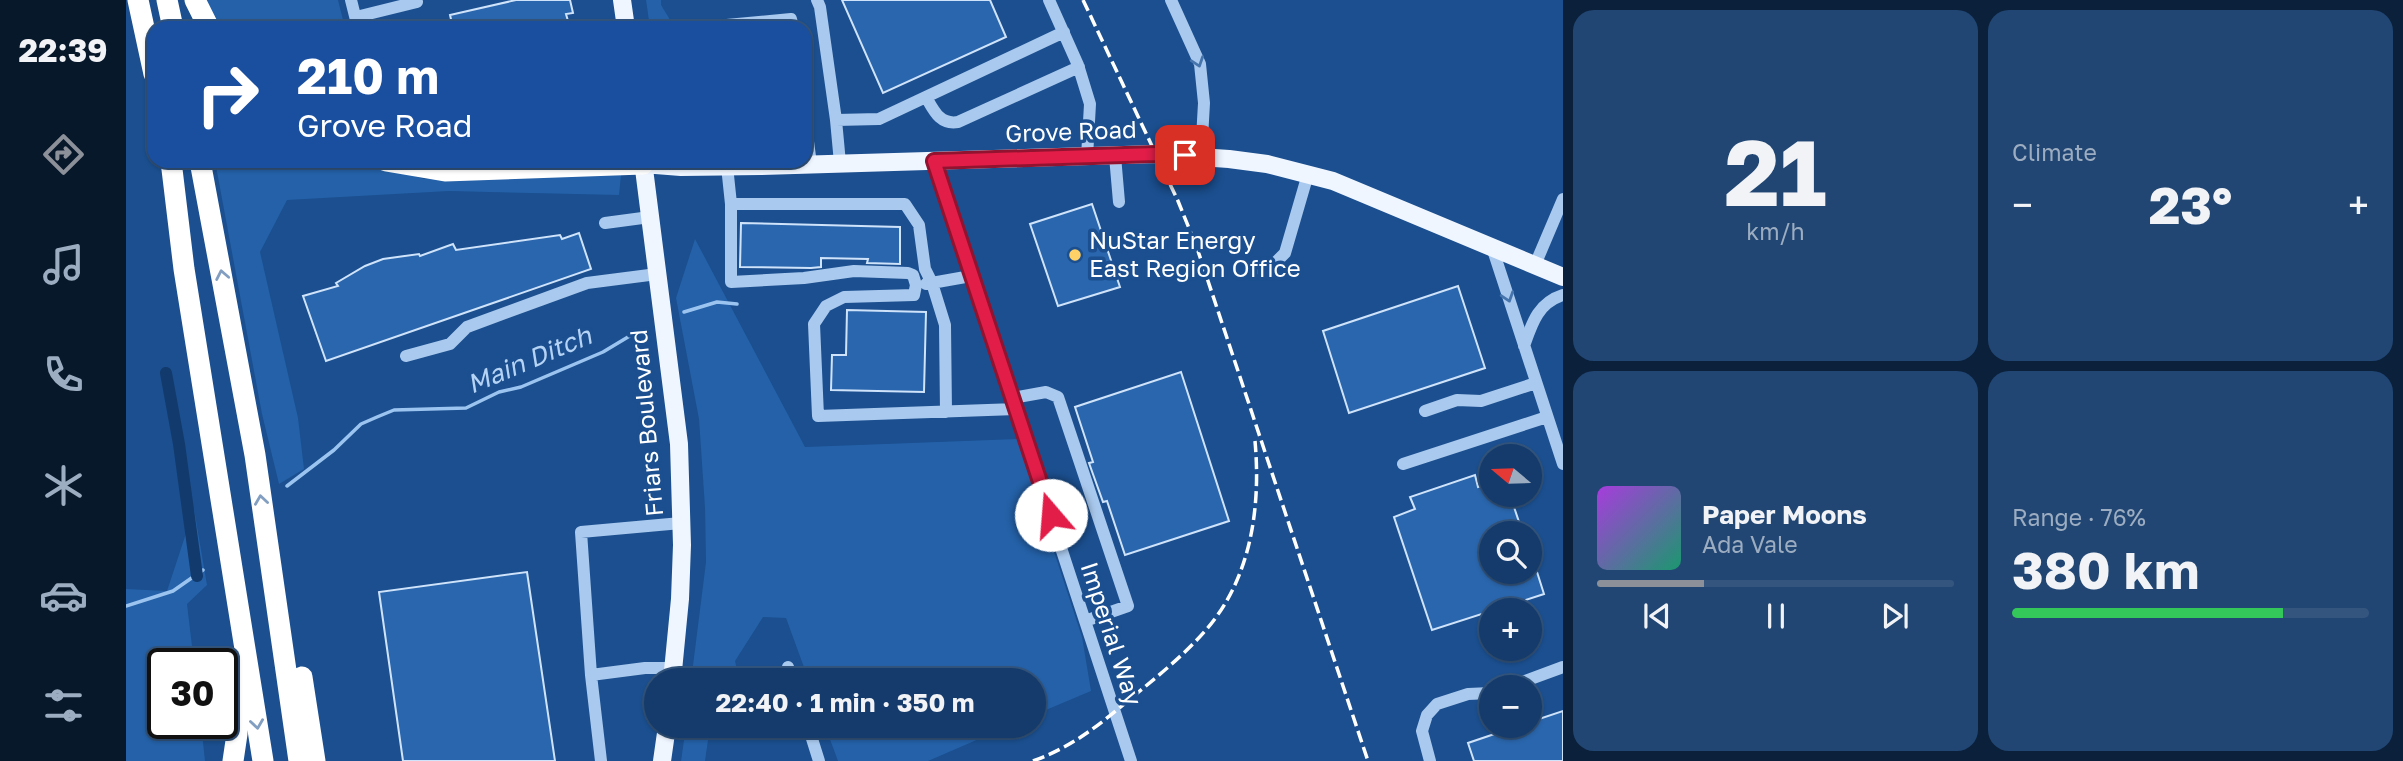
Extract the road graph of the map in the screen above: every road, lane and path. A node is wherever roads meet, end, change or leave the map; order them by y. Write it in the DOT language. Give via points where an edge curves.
graph roads {
  1 [pos="138,0"];
  2 [pos="167,0"];
  3 [pos="195,0"];
  4 [pos="351,0"];
  5 [pos="622,0"];
  6 [pos="817,0"];
  7 [pos="1049,0"];
  8 [pos="1171,0"];
  9 [pos="417,2"];
  10 [pos="172,21"];
  11 [pos="206,21"];
  12 [pos="356,21"];
  13 [pos="363,21"];
  14 [pos="625,21"];
  15 [pos="770,21"];
  16 [pos="792,21"];
  17 [pos="1064,32"];
  18 [pos="147,42"];
  19 [pos="1079,67"];
  20 [pos="926,97"];
  21 [pos="836,120"];
  22 [pos="1115,156"];
  23 [pos="1201,156"];
  24 [pos="1087,157"];
  25 [pos="934,161"];
  26 [pos="840,163"];
  27 [pos="812,164"];
  28 [pos="172,168"];
  29 [pos="201,168"];
  30 [pos="427,168"];
  31 [pos="519,168"];
  32 [pos="644,168"];
  33 [pos="715,168"];
  34 [pos="1308,174"];
  35 [pos="1563,199"];
  36 [pos="1119,202"];
  37 [pos="731,204"];
  38 [pos="650,217"];
  39 [pos="605,223"];
  40 [pos="1492,247"];
  41 [pos="1535,265"];
  42 [pos="184,269"];
  43 [pos="1251,270"];
  44 [pos="657,274"];
  45 [pos="971,276"];
  46 [pos="1563,277"];
  47 [pos="932,284"];
  48 [pos="916,285"];
  49 [pos="1563,295"];
  50 [pos="1524,346"];
  51 [pos="406,356"];
  52 [pos="1536,383"];
  53 [pos="1015,404"];
  54 [pos="1425,411"];
  55 [pos="946,412"];
  56 [pos="1553,421"];
  57 [pos="1403,464"];
  58 [pos="1563,464"];
  59 [pos="681,523"];
  60 [pos="266,531"];
  61 [pos="1086,621"];
  62 [pos="1563,667"];
  63 [pos="644,668"];
  64 [pos="674,668"];
  65 [pos="591,675"];
  66 [pos="1541,675"];
  67 [pos="1479,694"];
  68 [pos="665,738"];
  69 [pos="812,738"];
  70 [pos="233,761"];
  71 [pos="262,761"];
  72 [pos="299,761"];
  73 [pos="315,761"];
  74 [pos="601,761"];
  75 [pos="662,761"];
  76 [pos="819,761"];
  77 [pos="1130,761"];
  78 [pos="1430,761"];
  1 -- 18 [label="highway"];
  2 -- 10 [label="highway"];
  3 -- 11 [label="highway"];
  4 -- 12 [label="street"];
  5 -- 14 [label="main road"];
  6 -- 21 [label="street"];
  7 -- 17 [label="street"];
  8 -- 23 [label="street, one-way" via="1200,64 1204,103"];
  9 -- 13 [label="street"];
  15 -- 16 [label="street"];
  17 -- 19 [label="street"];
  17 -- 20 [label="street"];
  19 -- 20 [label="street" via="950,124 941,120"];
  19 -- 24 [label="street" via="1090,104"];
  20 -- 21 [label="street" via="879,119"];
  21 -- 26 [label="street"];
  22 -- 23 [label="main road, Grove Road"];
  22 -- 24 [label="main road, Grove Road"];
  22 -- 36 [label="street"];
  23 -- 34 [label="main road, Grove Road"];
  24 -- 25 [label="main road, Grove Road"];
  25 -- 26 [label="main road, Grove Road"];
  25 -- 45 [label="street, Imperial Way"];
  26 -- 27 [label="main road, Grove Road"];
  28 -- 42 [label="highway"];
  60 -- 29 [label="highway, one-way"];
  30 -- 31 [label="highway"];
  32 -- 38 [label="main road, Friars Boulevard"];
  33 -- 37 [label="street"];
  34 -- 40 [label="main road, Grove Road"];
  34 -- 43 [label="street" via="1285,253 1276,262"];
  35 -- 41 [label="street"];
  37 -- 47 [label="street" via="905,204 919,225 925,269"];
  37 -- 48 [label="street" via="732,282 853,271 908,272"];
  38 -- 39 [label="street"];
  38 -- 44 [label="main road, Friars Boulevard"];
  40 -- 41 [label="main road, Grove Road"];
  40 -- 50 [label="street, one-way"];
  41 -- 46 [label="main road, Grove Road"];
  42 -- 70 [label="highway" via="185,350 234,650 237,734"];
  42 -- 71 [label="highway, one-way"];
  44 -- 51 [label="street" via="587,283 467,327 450,344"];
  44 -- 59 [label="main road, Friars Boulevard" via="679,444"];
  45 -- 47 [label="street"];
  45 -- 53 [label="street, Imperial Way"];
  47 -- 48 [label="street"];
  47 -- 55 [label="street" via="945,325"];
  48 -- 55 [label="street" via="914,295 844,297 826,306 814,324 818,416"];
  49 -- 50 [label="street" via="1536,315"];
  50 -- 52 [label="street"];
  52 -- 54 [label="street" via="1481,401 1457,400"];
  52 -- 56 [label="street"];
  53 -- 55 [label="street"];
  53 -- 61 [label="street, Imperial Way"];
  53 -- 61 [label="street" via="1046,392 1058,397 1128,606"];
  56 -- 57 [label="street"];
  56 -- 58 [label="street"];
  59 -- 64 [label="main road, Friars Boulevard"];
  59 -- 65 [label="street" via="581,532"];
  60 -- 72 [label="highway"];
  60 -- 73 [label="highway" via="285,573"];
  61 -- 77 [label="street, Imperial Way"];
  62 -- 66 [label="street"];
  63 -- 65 [label="street"];
  65 -- 74 [label="street"];
  67 -- 78 [label="street" via="1437,704 1427,715 1422,731"];
  68 -- 75 [label="main road"];
  69 -- 76 [label="street"];
}
